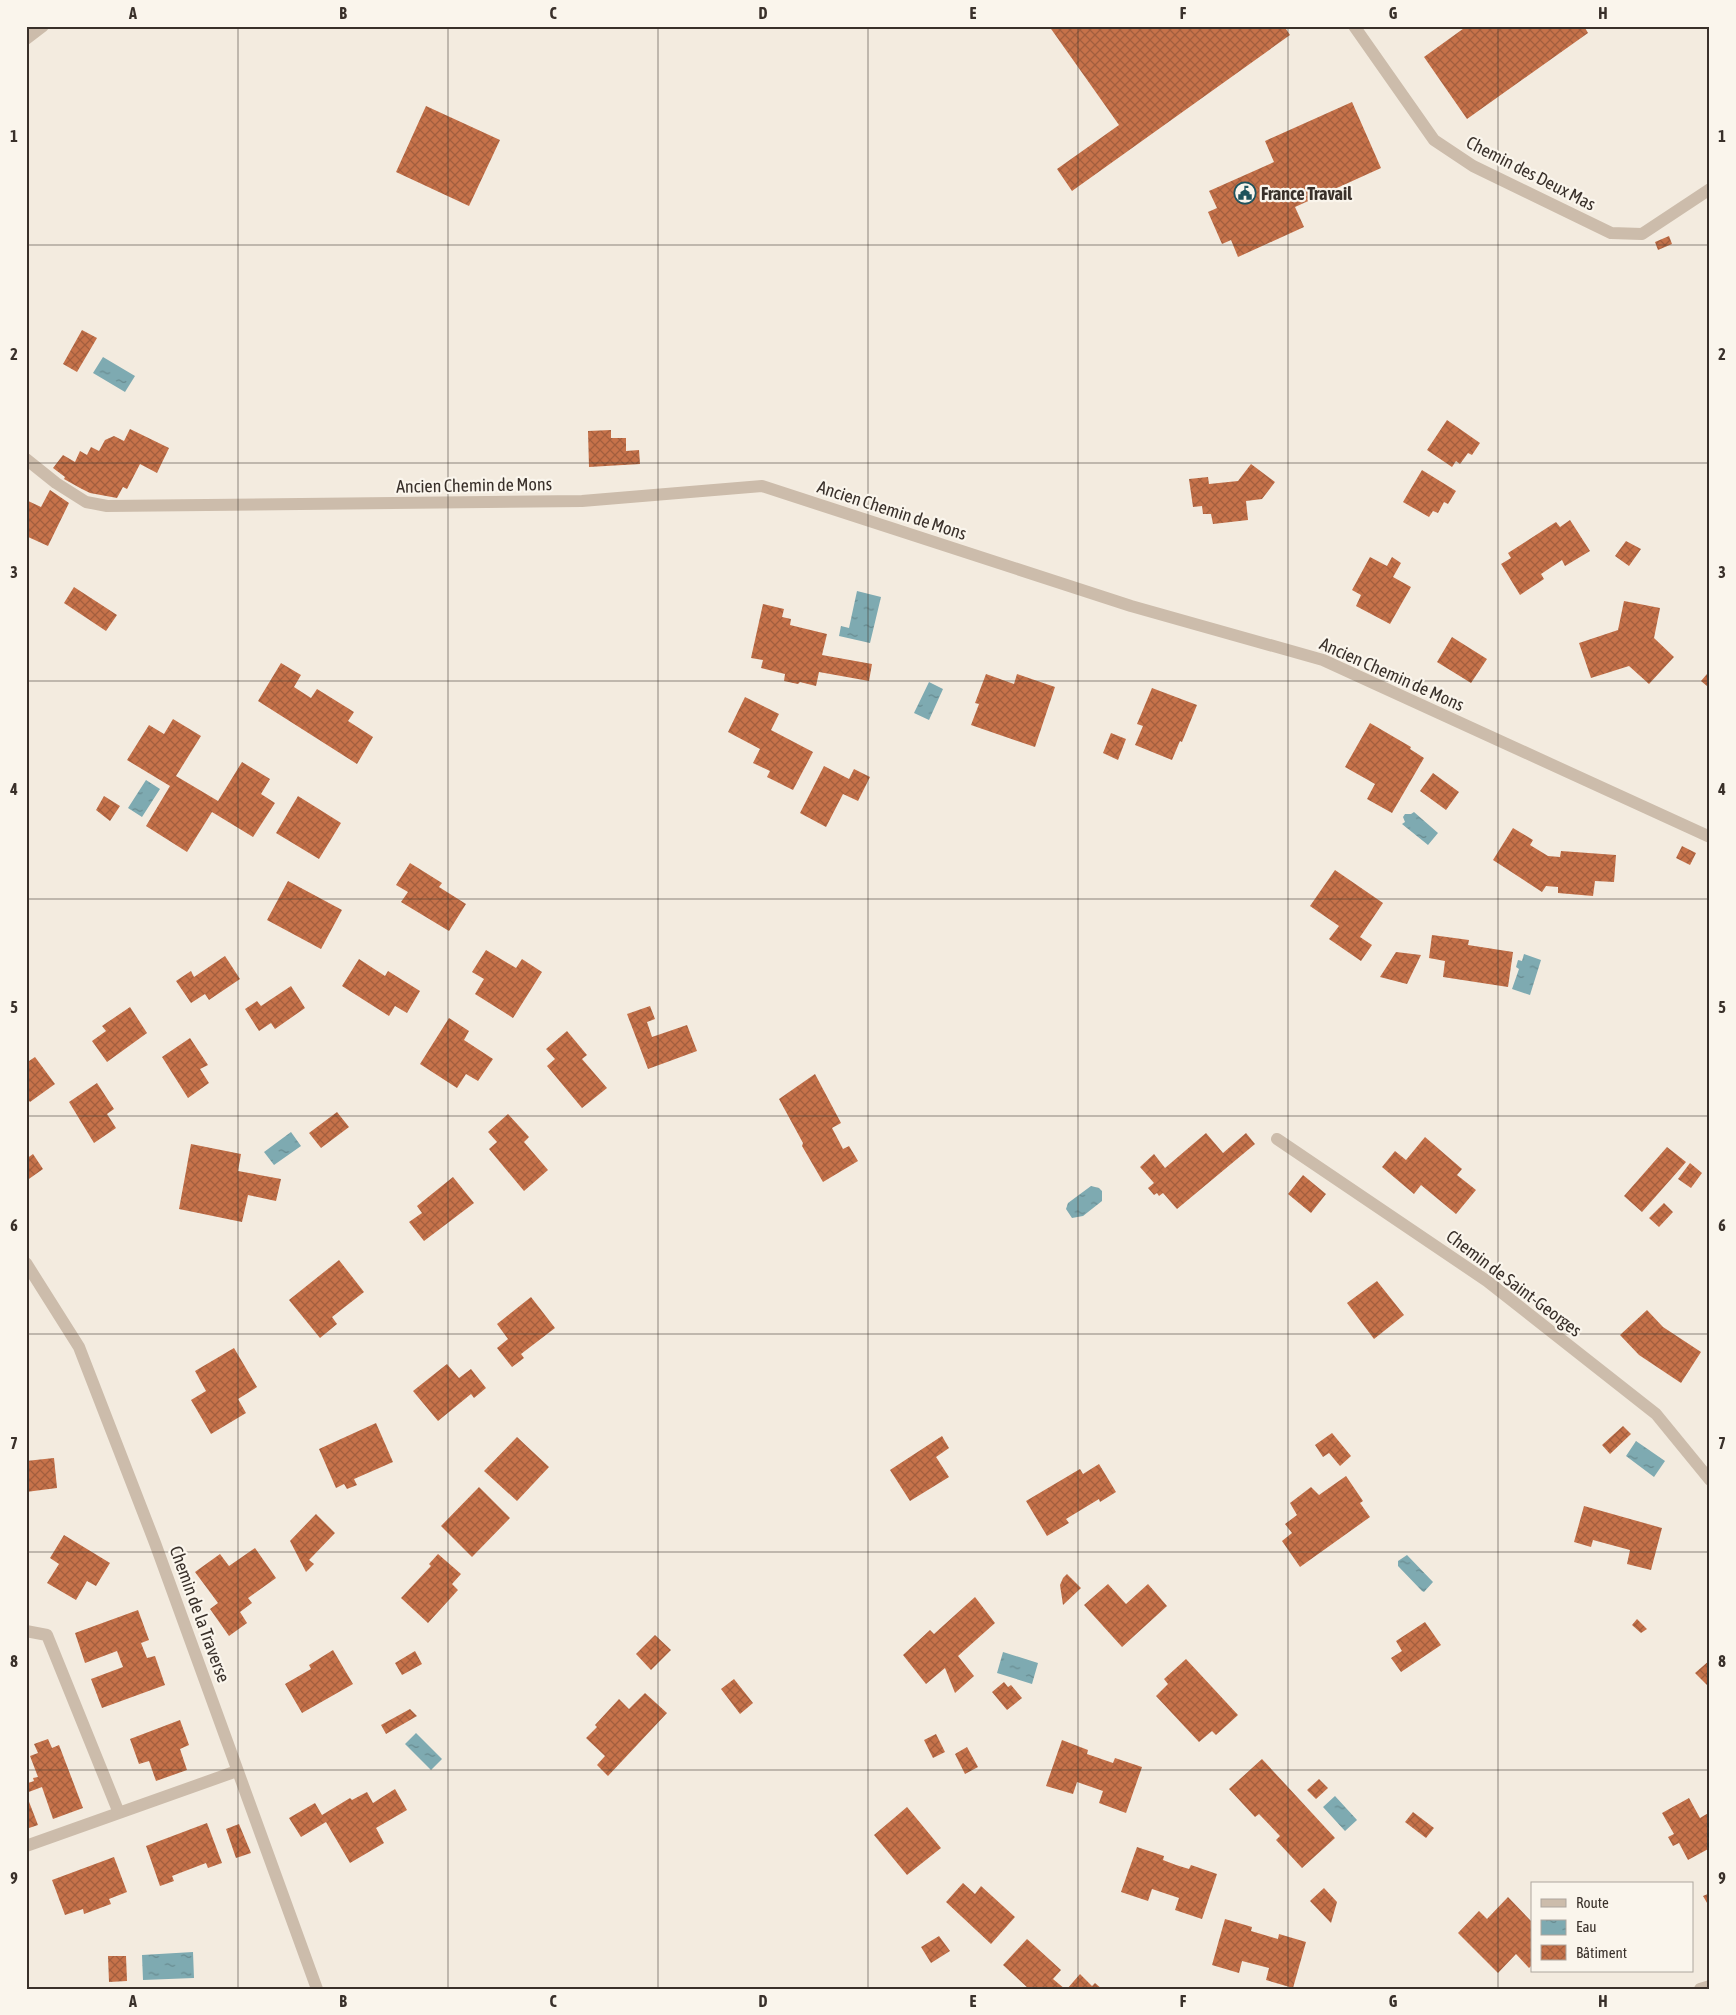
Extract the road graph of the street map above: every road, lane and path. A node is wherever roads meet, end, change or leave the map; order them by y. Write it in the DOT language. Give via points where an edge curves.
graph roads {
  1 [pos="43,26"];
  2 [pos="1354,26"];
  3 [pos="26,39"];
  4 [pos="1710,189"];
  5 [pos="26,459"];
  6 [pos="1710,837"];
  7 [pos="1277,1139"];
  8 [pos="26,1263"];
  9 [pos="1710,1480"];
  10 [pos="26,1631"];
  11 [pos="237,1771"];
  12 [pos="119,1813"];
  13 [pos="26,1846"];
  14 [pos="1710,1986"];
  15 [pos="316,1989"];
  16 [pos="1700,1989"];
  1 -- 3 [label="street"];
  2 -- 4 [label="street, Chemin des Deux Mas" via="1434,140 1473,166 1611,233 1642,234"];
  5 -- 6 [label="street, Ancien Chemin de Mons" via="56,484 86,502 107,506 582,501 762,486 1131,606 1323,660"];
  7 -- 9 [label="street, Chemin de Saint-Georges" via="1487,1281 1656,1414"];
  8 -- 11 [label="street, Chemin de la Traverse" via="79,1346 156,1544"];
  10 -- 12 [label="street" via="47,1635"];
  11 -- 12 [label="street"];
  11 -- 15 [label="street, Chemin de la Traverse"];
  12 -- 13 [label="street"];
  14 -- 16 [label="street"];
}
